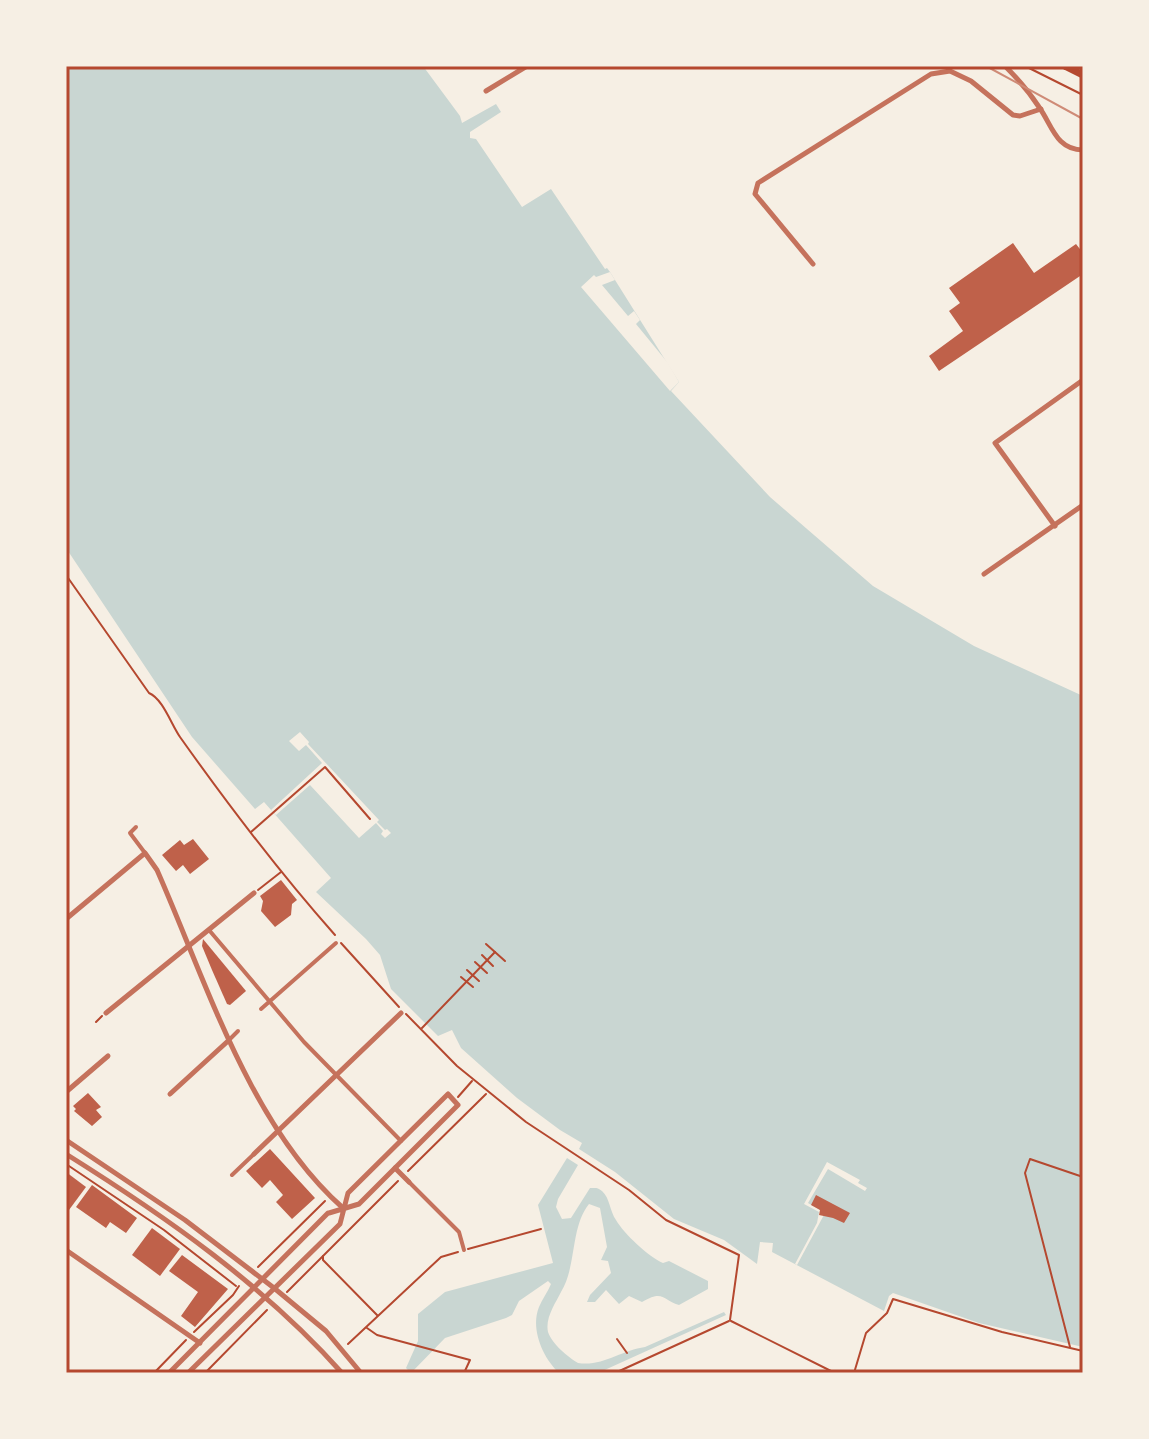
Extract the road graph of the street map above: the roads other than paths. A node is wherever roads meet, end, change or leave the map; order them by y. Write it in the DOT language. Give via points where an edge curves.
graph roads {
  1 [pos="527,66"];
  2 [pos="1005,66"];
  3 [pos="1065,66"];
  4 [pos="1083,75"];
  5 [pos="486,91"];
  6 [pos="1041,109"];
  7 [pos="1083,150"];
  8 [pos="813,264"];
  9 [pos="1083,380"];
  10 [pos="1083,505"];
  11 [pos="1055,526"];
  12 [pos="984,574"];
  13 [pos="136,827"];
  14 [pos="145,853"];
  15 [pos="254,893"];
  16 [pos="66,919"];
  17 [pos="208,929"];
  18 [pos="336,943"];
  19 [pos="189,944"];
  20 [pos="269,1001"];
  21 [pos="261,1009"];
  22 [pos="106,1013"];
  23 [pos="401,1013"];
  24 [pos="238,1031"];
  25 [pos="228,1041"];
  26 [pos="108,1056"];
  27 [pos="336,1075"];
  28 [pos="66,1092"];
  29 [pos="170,1094"];
  30 [pos="278,1131"];
  31 [pos="66,1140"];
  32 [pos="401,1141"];
  33 [pos="66,1154"];
  34 [pos="254,1154"];
  35 [pos="395,1168"];
  36 [pos="232,1175"];
  37 [pos="409,1182"];
  38 [pos="343,1209"];
  39 [pos="66,1250"];
  40 [pos="464,1250"];
  41 [pos="262,1279"];
  42 [pos="253,1288"];
  43 [pos="274,1288"];
  44 [pos="265,1297"];
  45 [pos="209,1333"];
  46 [pos="218,1342"];
  47 [pos="200,1343"];
  48 [pos="169,1373"];
  49 [pos="188,1373"];
  50 [pos="342,1373"];
  51 [pos="361,1373"];
  1 -- 5 [label="street"];
  2 -- 6 [label="street"];
  3 -- 4 [label="main road"];
  6 -- 7 [label="street" via="1062,144"];
  6 -- 8 [label="street" via="1013,115 971,81 950,71 931,74 758,183 755,194"];
  9 -- 11 [label="street" via="995,443"];
  10 -- 11 [label="street"];
  11 -- 12 [label="street"];
  13 -- 14 [label="street" via="130,833"];
  14 -- 16 [label="street"];
  14 -- 19 [label="street"];
  15 -- 17 [label="street"];
  17 -- 19 [label="street"];
  17 -- 20 [label="street"];
  18 -- 20 [label="street"];
  19 -- 22 [label="street"];
  19 -- 25 [label="street"];
  20 -- 21 [label="street"];
  20 -- 27 [label="street"];
  23 -- 27 [label="street"];
  24 -- 25 [label="street"];
  25 -- 29 [label="street"];
  25 -- 30 [label="street"];
  26 -- 28 [label="street"];
  27 -- 30 [label="street"];
  27 -- 32 [label="street"];
  30 -- 34 [label="street"];
  30 -- 38 [label="street"];
  31 -- 41 [label="street"];
  32 -- 35 [label="street" via="448,1094 456,1099 458,1105"];
  32 -- 38 [label="street" via="348,1193"];
  33 -- 42 [label="street"];
  34 -- 36 [label="street"];
  35 -- 37 [label="street"];
  35 -- 38 [label="street" via="359,1204"];
  37 -- 40 [label="street" via="459,1232"];
  38 -- 41 [label="street" via="329,1213"];
  38 -- 43 [label="street" via="340,1224"];
  39 -- 47 [label="street"];
  41 -- 42 [label="street"];
  41 -- 43 [label="street"];
  42 -- 44 [label="street"];
  42 -- 45 [label="street"];
  43 -- 44 [label="street"];
  43 -- 51 [label="street" via="326,1331"];
  44 -- 46 [label="street"];
  44 -- 50 [label="street"];
  45 -- 46 [label="street"];
  45 -- 47 [label="street"];
  46 -- 49 [label="street"];
  47 -- 48 [label="street"];
}
